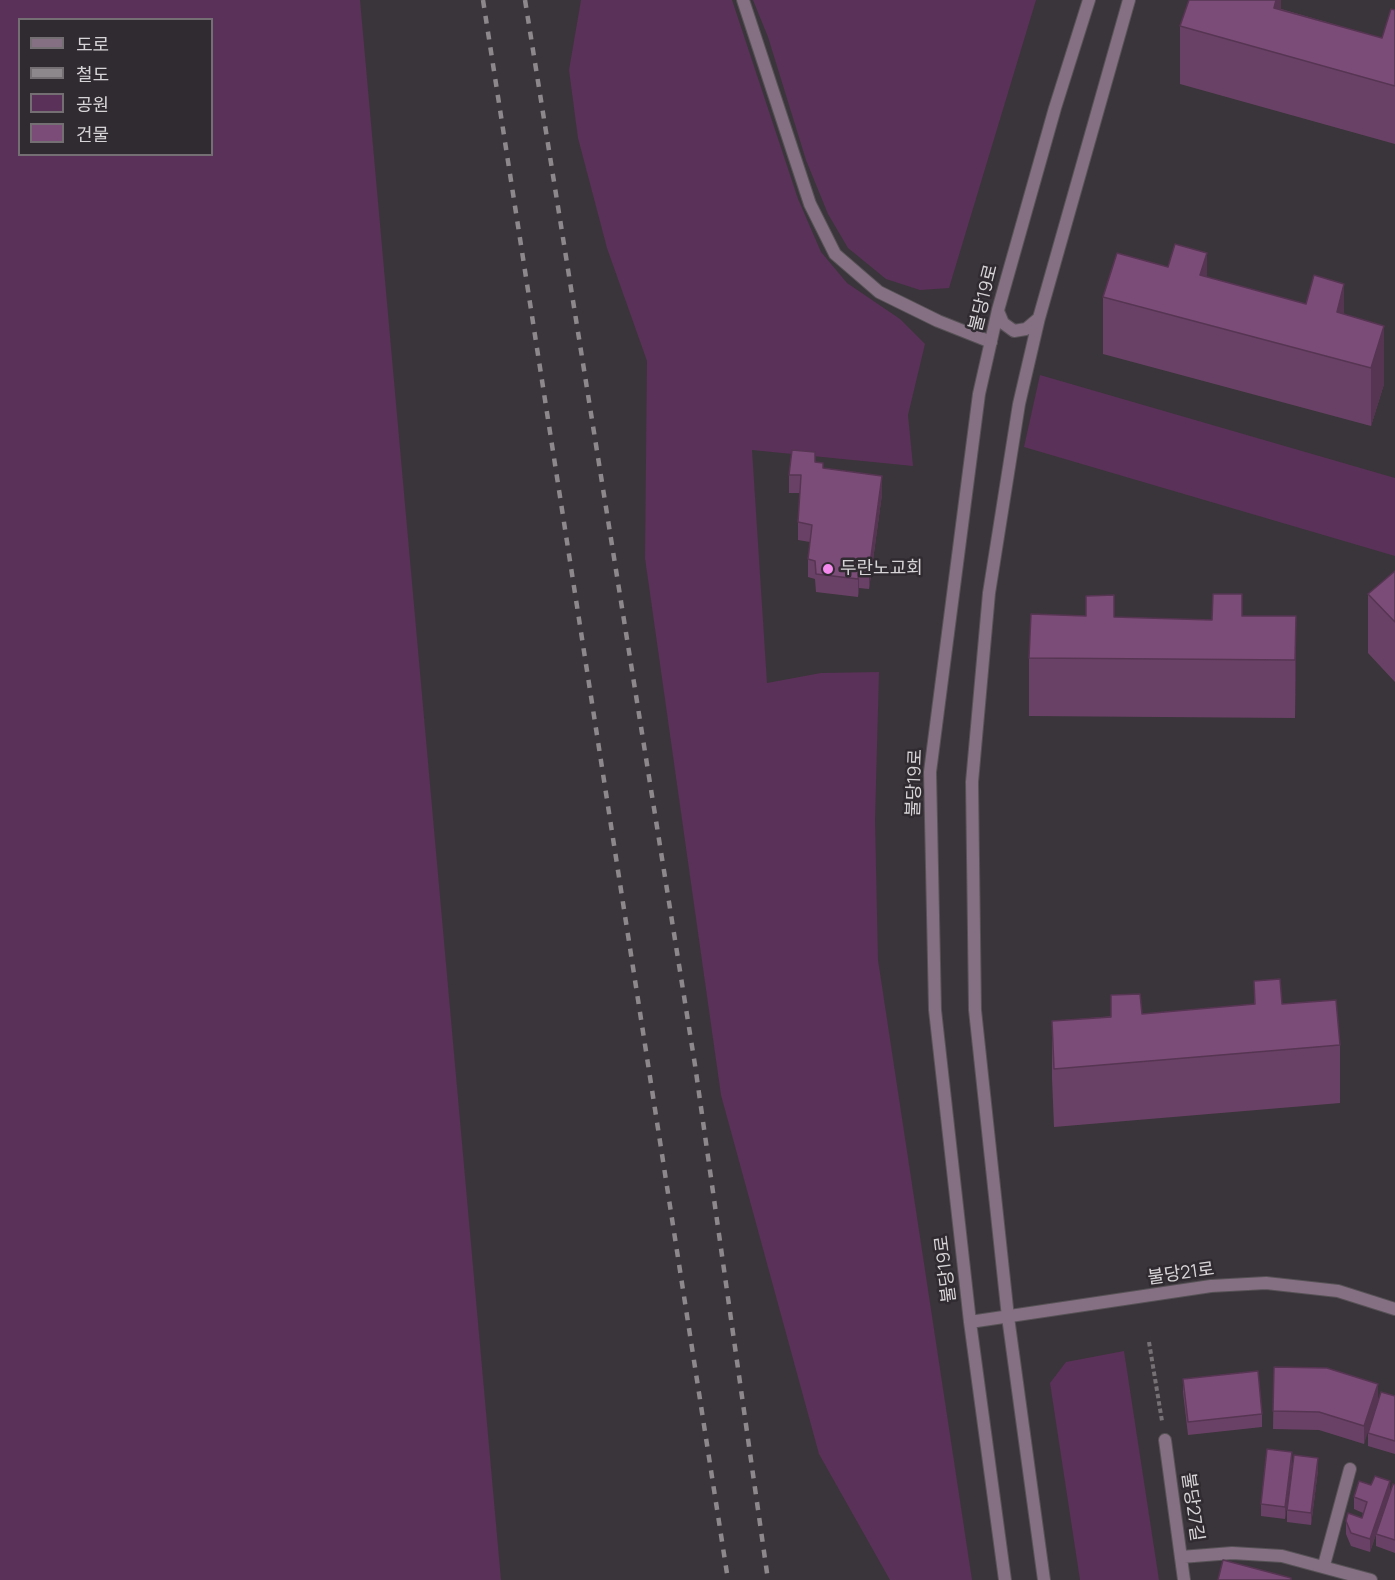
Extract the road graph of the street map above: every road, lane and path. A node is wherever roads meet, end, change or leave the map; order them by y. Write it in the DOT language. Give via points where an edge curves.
graph roads {
  1 [pos="743,0"];
  2 [pos="1089,0"];
  3 [pos="1129,0"];
  4 [pos="998,310"];
  5 [pos="1039,318"];
  6 [pos="991,342"];
  7 [pos="1395,1309"];
  8 [pos="1008,1317"];
  9 [pos="970,1322"];
  10 [pos="1149,1342"];
  11 [pos="1165,1440"];
  12 [pos="1350,1469"];
  13 [pos="1181,1557"];
  14 [pos="1324,1565"];
  15 [pos="1005,1580"];
  16 [pos="1044,1580"];
  17 [pos="1184,1580"];
  18 [pos="1371,1580"];
  1 -- 6 [label="street" via="810,204 835,254 879,292"];
  2 -- 4 [label="street, 불당19로"];
  3 -- 5 [label="street"];
  4 -- 5 [label="street" via="1003,323 1014,331 1026,329"];
  4 -- 6 [label="street, 불당19로"];
  5 -- 8 [label="street" via="1019,404 989,593 972,782 975,1010"];
  6 -- 9 [label="street, 불당19로" via="967,477 930,772 935,1010"];
  7 -- 8 [label="street, 불당21로" via="1338,1291 1266,1283 1211,1286"];
  8 -- 9 [label="street, 불당21로"];
  8 -- 16 [label="street"];
  9 -- 15 [label="street, 불당19로"];
  10 -- 11 [label="path"];
  11 -- 13 [label="street, 불당27길"];
  12 -- 14 [label="street"];
  13 -- 14 [label="street" via="1232,1553 1282,1556"];
  13 -- 17 [label="street, 불당27길"];
  14 -- 18 [label="street"];
}
